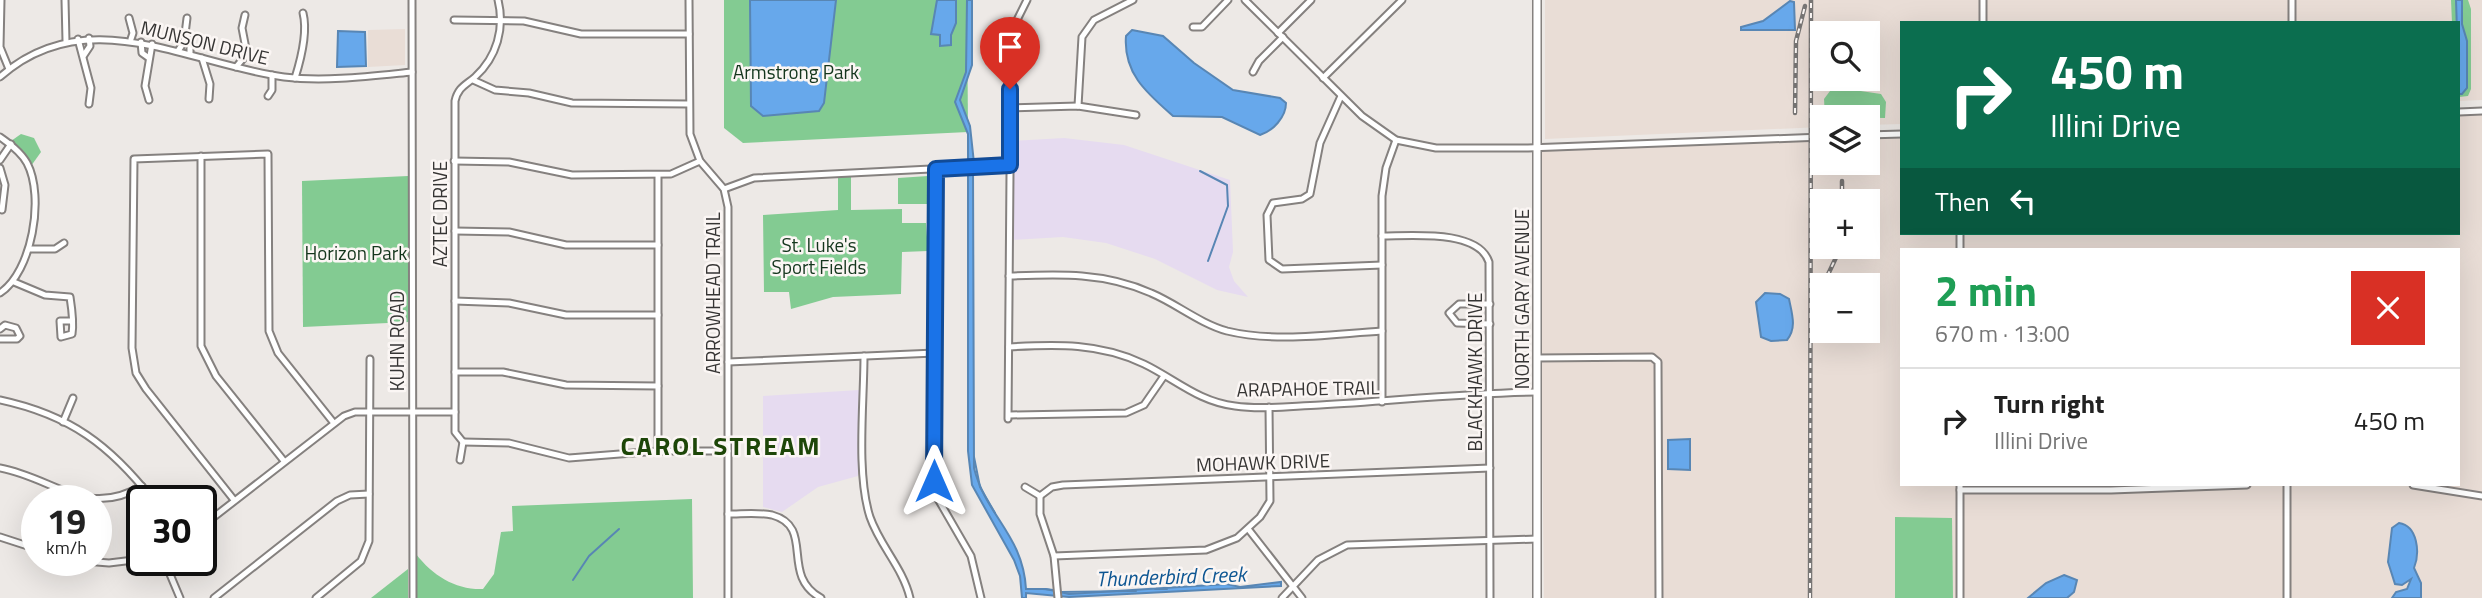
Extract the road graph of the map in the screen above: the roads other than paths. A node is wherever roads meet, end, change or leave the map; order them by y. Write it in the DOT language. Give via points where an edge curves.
graph roads {
  1 [pos="1,0"];
  2 [pos="65,0"];
  3 [pos="412,0"];
  4 [pos="498,0"];
  5 [pos="689,0"];
  6 [pos="1027,0"];
  7 [pos="1133,0"];
  8 [pos="1228,0"];
  9 [pos="1245,0"];
  10 [pos="1311,0"];
  11 [pos="1402,0"];
  12 [pos="1537,0"];
  13 [pos="1983,0"];
  14 [pos="2292,0"];
  15 [pos="303,13"];
  16 [pos="245,15"];
  17 [pos="129,18"];
  18 [pos="187,18"];
  19 [pos="454,20"];
  20 [pos="501,20"];
  21 [pos="1983,21"];
  22 [pos="2292,21"];
  23 [pos="1193,27"];
  24 [pos="689,34"];
  25 [pos="1280,35"];
  26 [pos="186,37"];
  27 [pos="89,38"];
  28 [pos="78,39"];
  29 [pos="131,39"];
  30 [pos="66,41"];
  31 [pos="141,42"];
  32 [pos="152,44"];
  33 [pos="178,51"];
  34 [pos="190,54"];
  35 [pos="247,54"];
  36 [pos="84,55"];
  37 [pos="149,58"];
  38 [pos="202,58"];
  39 [pos="213,60"];
  40 [pos="301,64"];
  41 [pos="236,66"];
  42 [pos="9,69"];
  43 [pos="248,70"];
  44 [pos="412,72"];
  45 [pos="1253,72"];
  46 [pos="208,75"];
  47 [pos="272,75"];
  48 [pos="0,77"];
  49 [pos="295,78"];
  50 [pos="308,78"];
  51 [pos="1323,78"];
  52 [pos="473,80"];
  53 [pos="268,96"];
  54 [pos="1341,96"];
  55 [pos="209,99"];
  56 [pos="149,100"];
  57 [pos="89,104"];
  58 [pos="689,104"];
  59 [pos="1078,106"];
  60 [pos="1010,108"];
  61 [pos="2482,111"];
  62 [pos="2460,112"];
  63 [pos="1136,115"];
  64 [pos="1900,134"];
  65 [pos="1880,135"];
  66 [pos="0,137"];
  67 [pos="1810,137"];
  68 [pos="1396,141"];
  69 [pos="11,144"];
  70 [pos="1537,148"];
  71 [pos="201,156"];
  72 [pos="0,160"];
  73 [pos="454,161"];
  74 [pos="699,162"];
  75 [pos="1010,165"];
  76 [pos="0,168"];
  77 [pos="936,169"];
  78 [pos="658,175"];
  79 [pos="724,189"];
  80 [pos="2,210"];
  81 [pos="454,231"];
  82 [pos="1382,236"];
  83 [pos="64,243"];
  84 [pos="658,245"];
  85 [pos="29,249"];
  86 [pos="1492,250"];
  87 [pos="1485,254"];
  88 [pos="1382,265"];
  89 [pos="1009,276"];
  90 [pos="14,282"];
  91 [pos="0,293"];
  92 [pos="455,301"];
  93 [pos="1490,303"];
  94 [pos="658,315"];
  95 [pos="72,321"];
  96 [pos="1490,324"];
  97 [pos="0,329"];
  98 [pos="1382,331"];
  99 [pos="0,339"];
  100 [pos="1009,347"];
  101 [pos="935,353"];
  102 [pos="864,356"];
  103 [pos="1537,358"];
  104 [pos="370,359"];
  105 [pos="728,362"];
  106 [pos="455,372"];
  107 [pos="1164,376"];
  108 [pos="658,386"];
  109 [pos="1489,392"];
  110 [pos="1537,392"];
  111 [pos="73,398"];
  112 [pos="0,400"];
  113 [pos="1382,402"];
  114 [pos="1269,407"];
  115 [pos="455,412"];
  116 [pos="369,413"];
  117 [pos="412,413"];
  118 [pos="63,422"];
  119 [pos="333,422"];
  120 [pos="463,442"];
  121 [pos="658,451"];
  122 [pos="728,451"];
  123 [pos="460,460"];
  124 [pos="284,461"];
  125 [pos="0,468"];
  126 [pos="1490,468"];
  127 [pos="1272,477"];
  128 [pos="141,485"];
  129 [pos="2220,486"];
  130 [pos="2287,486"];
  131 [pos="2419,486"];
  132 [pos="1025,487"];
  133 [pos="1960,487"];
  134 [pos="126,493"];
  135 [pos="369,494"];
  136 [pos="1040,496"];
  137 [pos="2482,496"];
  138 [pos="234,500"];
  139 [pos="217,514"];
  140 [pos="728,514"];
  141 [pos="1249,530"];
  142 [pos="0,537"];
  143 [pos="1490,538"];
  144 [pos="1537,539"];
  145 [pos="21,544"];
  146 [pos="1054,556"];
  147 [pos="171,576"];
  148 [pos="1293,586"];
  149 [pos="180,598"];
  150 [pos="214,598"];
  151 [pos="316,598"];
  152 [pos="413,598"];
  153 [pos="728,598"];
  154 [pos="821,598"];
  155 [pos="911,598"];
  156 [pos="981,598"];
  157 [pos="1058,598"];
  158 [pos="1282,598"];
  159 [pos="1302,598"];
  160 [pos="1490,598"];
  161 [pos="1537,598"];
  162 [pos="1659,598"];
  163 [pos="1960,598"];
  164 [pos="2287,598"];
  1 -- 42 [label="street" via="0,47"];
  2 -- 30 [label="street"];
  3 -- 44 [label="street, KUHN ROAD"];
  4 -- 20 [label="street, AZTEC DRIVE"];
  5 -- 24 [label="street, ARROWHEAD TRAIL"];
  6 -- 60 [label="street" via="1012,41"];
  7 -- 59 [label="street" via="1094,20 1082,37"];
  8 -- 23 [label="street" via="1202,27"];
  9 -- 25 [label="street"];
  10 -- 25 [label="street"];
  11 -- 51 [label="street"];
  12 -- 70 [label="street, NORTH GARY AVENUE"];
  13 -- 21 [label="street"];
  14 -- 22 [label="street"];
  15 -- 40 [label="street"];
  16 -- 35 [label="street" via="242,28"];
  17 -- 29 [label="street"];
  18 -- 26 [label="street"];
  19 -- 20 [label="street"];
  20 -- 24 [label="street" via="581,34"];
  20 -- 52 [label="street, AZTEC DRIVE" via="495,49"];
  24 -- 58 [label="street, ARROWHEAD TRAIL"];
  25 -- 45 [label="street"];
  25 -- 51 [label="street"];
  26 -- 33 [label="street"];
  26 -- 34 [label="street"];
  27 -- 28 [label="street, MUNSON DRIVE"];
  27 -- 29 [label="street, MUNSON DRIVE"];
  27 -- 36 [label="street"];
  28 -- 30 [label="street, MUNSON DRIVE"];
  28 -- 36 [label="street"];
  29 -- 31 [label="street, MUNSON DRIVE"];
  30 -- 42 [label="street, MUNSON DRIVE"];
  31 -- 32 [label="street, MUNSON DRIVE"];
  31 -- 37 [label="street" via="142,53"];
  32 -- 33 [label="street, MUNSON DRIVE"];
  32 -- 37 [label="street"];
  33 -- 34 [label="street, MUNSON DRIVE"];
  34 -- 38 [label="street, MUNSON DRIVE"];
  35 -- 41 [label="street"];
  35 -- 43 [label="street"];
  36 -- 57 [label="street" via="91,88"];
  37 -- 56 [label="street" via="145,86"];
  38 -- 39 [label="street, MUNSON DRIVE"];
  38 -- 46 [label="street"];
  39 -- 41 [label="street, MUNSON DRIVE"];
  39 -- 46 [label="street"];
  40 -- 49 [label="street"];
  40 -- 50 [label="street"];
  41 -- 43 [label="street, MUNSON DRIVE"];
  42 -- 48 [label="street, MUNSON DRIVE"];
  43 -- 47 [label="street, MUNSON DRIVE"];
  44 -- 50 [label="street, MUNSON DRIVE"];
  44 -- 117 [label="street, KUHN ROAD"];
  46 -- 55 [label="street"];
  47 -- 49 [label="street, MUNSON DRIVE"];
  47 -- 53 [label="street"];
  49 -- 50 [label="street, MUNSON DRIVE"];
  51 -- 54 [label="street"];
  52 -- 58 [label="street" via="495,90 572,103"];
  52 -- 73 [label="street, AZTEC DRIVE" via="460,87 455,97"];
  54 -- 68 [label="street"];
  54 -- 88 [label="street" via="1320,143 1311,198 1268,203 1268,255 1271,267 1282,269"];
  58 -- 74 [label="street, ARROWHEAD TRAIL" via="690,134"];
  59 -- 60 [label="street"];
  59 -- 63 [label="street"];
  60 -- 75 [label="street"];
  61 -- 62 [label="street"];
  64 -- 65 [label="street"];
  66 -- 69 [label="street"];
  67 -- 70 [label="street"];
  68 -- 70 [label="street" via="1436,148"];
  68 -- 82 [label="street" via="1383,183"];
  69 -- 72 [label="street"];
  69 -- 85 [label="street" via="26,160 34,187"];
  70 -- 103 [label="street, NORTH GARY AVENUE"];
  71 -- 119 [label="street" via="268,154 270,331 278,353"];
  71 -- 124 [label="street" via="200,334 204,355 215,376"];
  71 -- 138 [label="street" via="134,159 132,348 136,373 146,390"];
  73 -- 78 [label="street" via="509,162 561,174"];
  73 -- 81 [label="street, AZTEC DRIVE"];
  74 -- 78 [label="street" via="678,173"];
  74 -- 79 [label="street, ARROWHEAD TRAIL"];
  75 -- 77 [label="street"];
  75 -- 89 [label="street"];
  76 -- 80 [label="street" via="5,185"];
  77 -- 79 [label="street" via="754,178"];
  77 -- 101 [label="street"];
  78 -- 84 [label="street"];
  79 -- 105 [label="street, ARROWHEAD TRAIL" via="728,207"];
  81 -- 84 [label="street" via="509,232 563,245"];
  81 -- 92 [label="street, AZTEC DRIVE"];
  82 -- 87 [label="street" via="1466,241"];
  82 -- 88 [label="street"];
  83 -- 85 [label="street" via="55,249"];
  84 -- 94 [label="street"];
  85 -- 90 [label="street"];
  86 -- 87 [label="street"];
  87 -- 93 [label="street, BLACKHAWK DRIVE"];
  88 -- 98 [label="street"];
  89 -- 98 [label="street" via="1068,274 1118,281 1152,293 1209,324 1243,334"];
  89 -- 100 [label="street"];
  90 -- 91 [label="street"];
  90 -- 95 [label="street" via="45,295 69,297"];
  92 -- 94 [label="street" via="509,303 566,315"];
  92 -- 106 [label="street, AZTEC DRIVE"];
  93 -- 96 [label="street, BLACKHAWK DRIVE"];
  93 -- 96 [label="street" via="1459,303 1449,313 1457,323"];
  94 -- 108 [label="street"];
  96 -- 109 [label="street, BLACKHAWK DRIVE"];
  97 -- 99 [label="street" via="5,325 16,328 20,336"];
  98 -- 113 [label="street"];
  100 -- 107 [label="street, ARAPAHOE TRAIL" via="1096,348 1131,358"];
  100 -- 107 [label="street" via="1009,417 1126,413 1144,405"];
  101 -- 102 [label="street"];
  101 -- 156 [label="street" via="936,491 971,556"];
  102 -- 105 [label="street"];
  102 -- 155 [label="street" via="866,500 877,534"];
  103 -- 110 [label="street, NORTH GARY AVENUE"];
  103 -- 162 [label="street" via="1652,357 1658,362"];
  104 -- 116 [label="street"];
  105 -- 122 [label="street, ARROWHEAD TRAIL"];
  106 -- 108 [label="street" via="503,372 561,385"];
  106 -- 115 [label="street, AZTEC DRIVE"];
  107 -- 114 [label="street, ARAPAHOE TRAIL" via="1213,402"];
  108 -- 121 [label="street"];
  109 -- 110 [label="street, ARAPAHOE TRAIL"];
  109 -- 113 [label="street, ARAPAHOE TRAIL"];
  109 -- 126 [label="street, BLACKHAWK DRIVE"];
  110 -- 144 [label="street, NORTH GARY AVENUE"];
  111 -- 118 [label="street"];
  112 -- 118 [label="street"];
  113 -- 114 [label="street, ARAPAHOE TRAIL"];
  114 -- 127 [label="street"];
  115 -- 117 [label="street"];
  115 -- 120 [label="street, AZTEC DRIVE" via="455,434"];
  116 -- 117 [label="street"];
  116 -- 119 [label="street" via="349,414"];
  116 -- 135 [label="street"];
  117 -- 152 [label="street, KUHN ROAD"];
  118 -- 128 [label="street" via="107,448"];
  119 -- 124 [label="street"];
  120 -- 121 [label="street" via="509,443 569,458"];
  120 -- 123 [label="street"];
  121 -- 122 [label="street"];
  122 -- 140 [label="street, ARROWHEAD TRAIL"];
  124 -- 138 [label="street"];
  125 -- 134 [label="street" via="89,499 114,499"];
  126 -- 127 [label="street, MOHAWK DRIVE"];
  126 -- 143 [label="street, BLACKHAWK DRIVE"];
  127 -- 136 [label="street, MOHAWK DRIVE" via="1063,485"];
  127 -- 141 [label="street" via="1270,501"];
  129 -- 133 [label="street" via="2111,490"];
  130 -- 164 [label="street"];
  131 -- 137 [label="street"];
  132 -- 136 [label="street"];
  133 -- 163 [label="street"];
  135 -- 150 [label="street" via="337,501"];
  135 -- 151 [label="street" via="367,552"];
  136 -- 146 [label="street" via="1040,514"];
  138 -- 139 [label="street"];
  140 -- 153 [label="street, ARROWHEAD TRAIL"];
  140 -- 154 [label="street" via="770,514 790,525 798,545 801,579"];
  141 -- 146 [label="street" via="1206,550"];
  141 -- 148 [label="street"];
  142 -- 145 [label="street"];
  143 -- 144 [label="street"];
  143 -- 148 [label="street" via="1347,545 1318,559"];
  143 -- 160 [label="street, BLACKHAWK DRIVE"];
  144 -- 161 [label="street, NORTH GARY AVENUE"];
  146 -- 157 [label="street"];
  147 -- 149 [label="street"];
  148 -- 158 [label="street"];
  148 -- 159 [label="street"];
}
